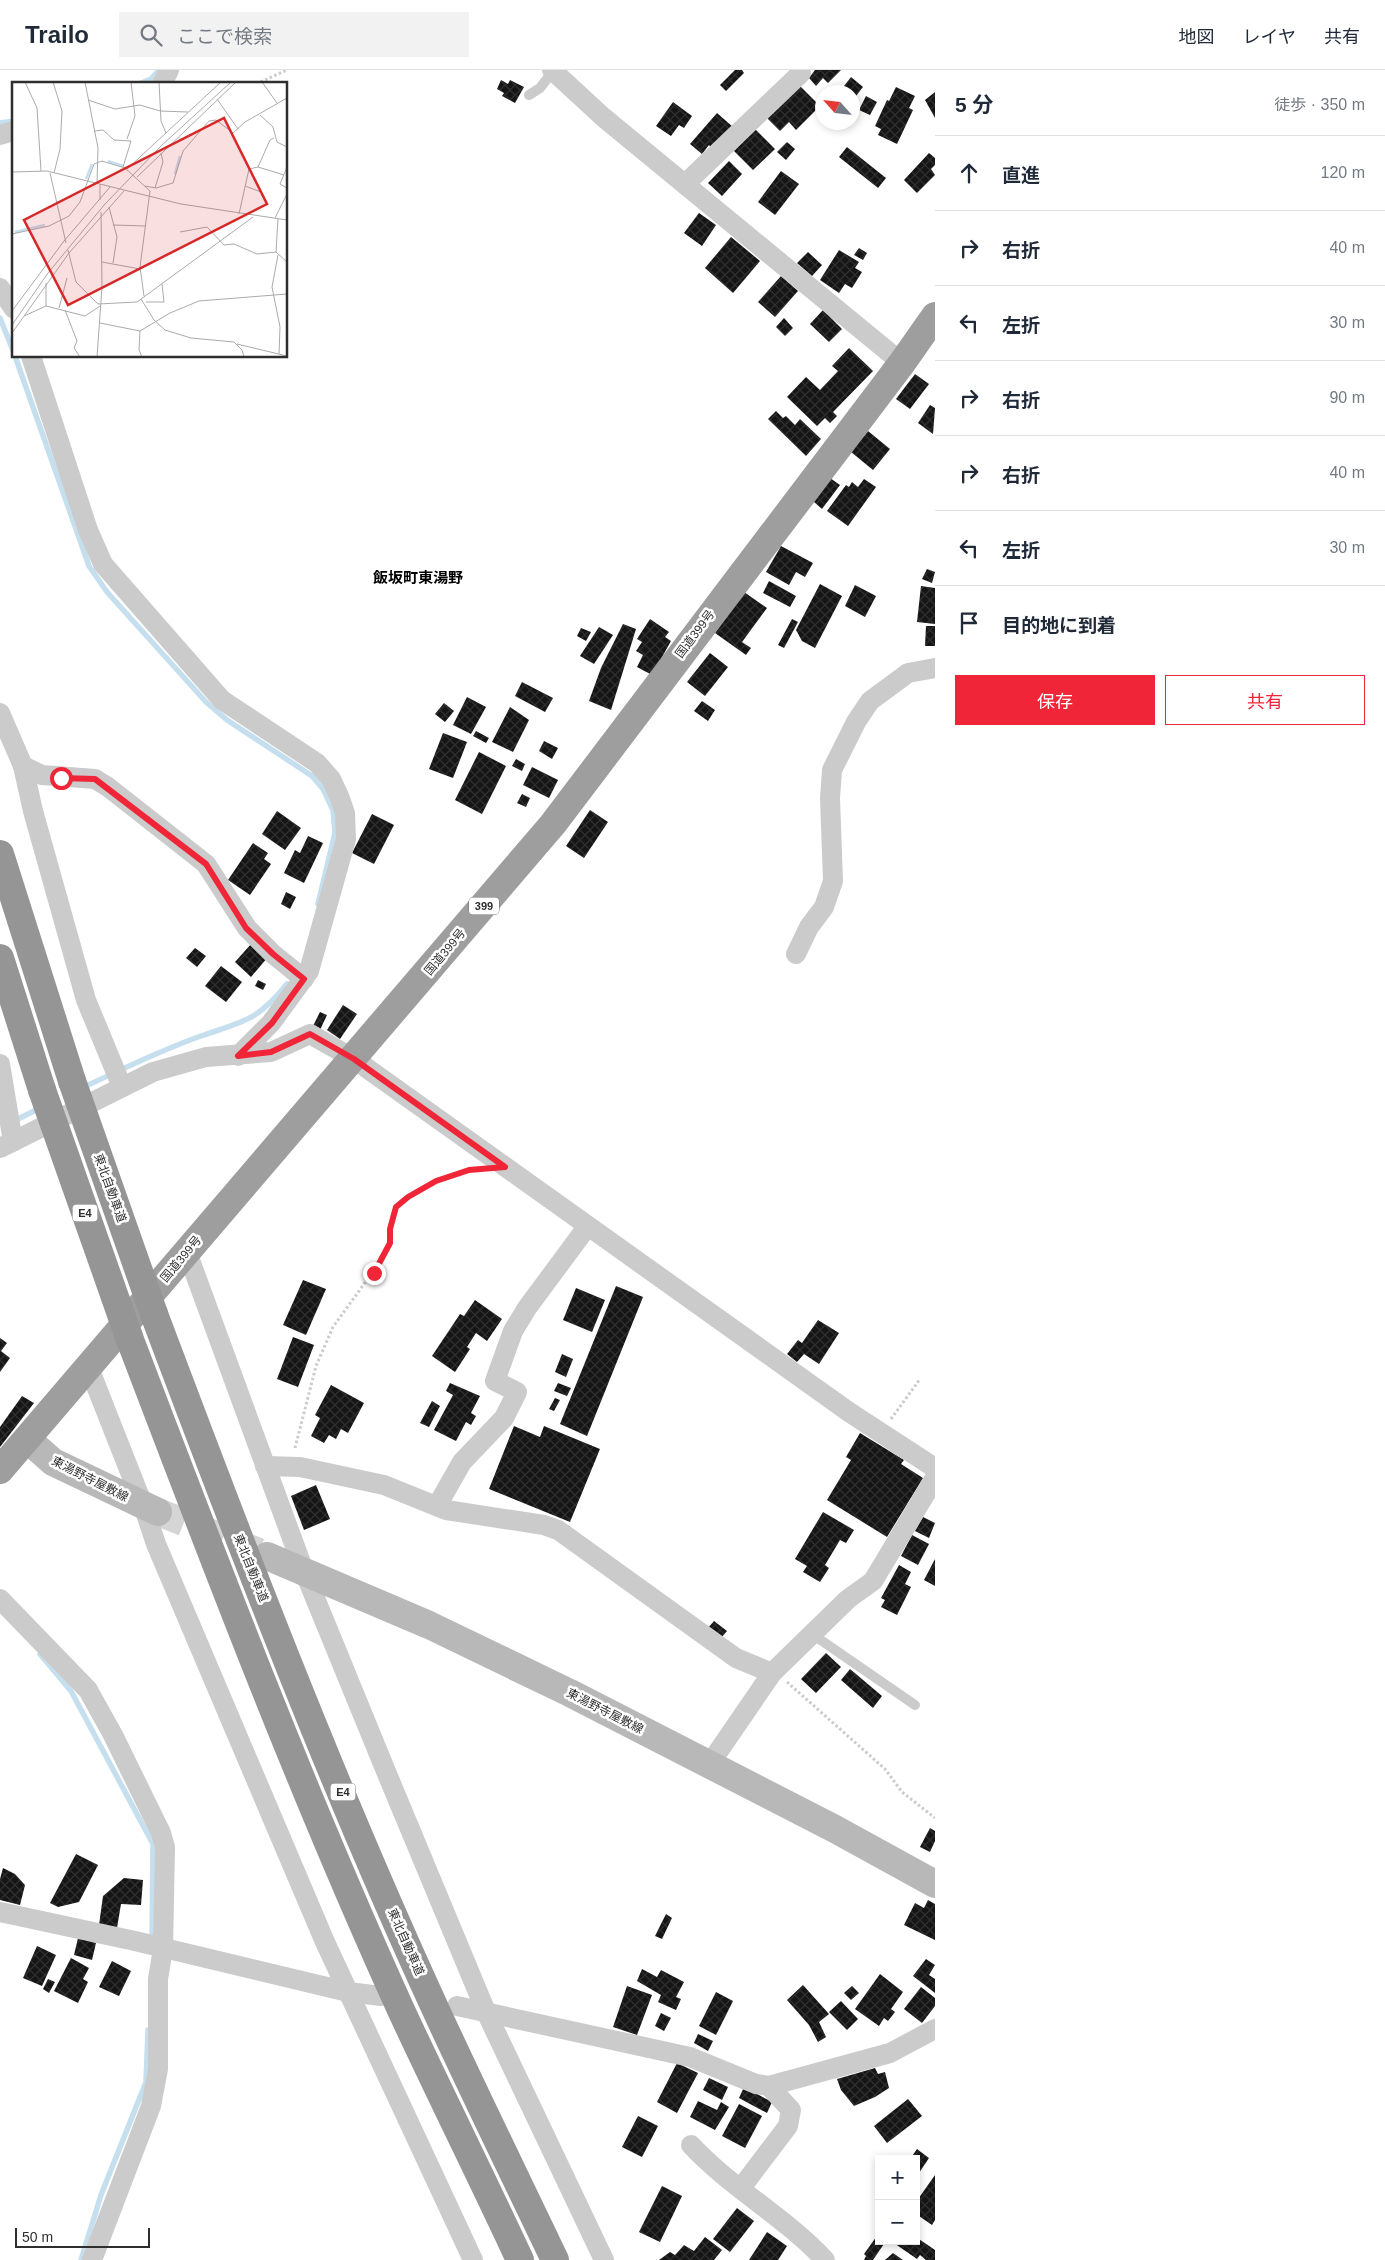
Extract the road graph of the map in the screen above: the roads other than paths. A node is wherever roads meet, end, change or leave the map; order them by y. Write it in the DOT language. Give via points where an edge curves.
graph roads {
  1 [pos="169,70"];
  2 [pos="553,70"];
  3 [pos="801,73"];
  4 [pos="163,82"];
  5 [pos="529,96"];
  6 [pos="685,184"];
  7 [pos="0,288"];
  8 [pos="12,306"];
  9 [pos="935,316"];
  10 [pos="31,358"];
  11 [pos="902,363"];
  12 [pos="935,668"];
  13 [pos="0,713"];
  14 [pos="13,759"];
  15 [pos="0,854"];
  16 [pos="796,954"];
  17 [pos="0,958"];
  18 [pos="297,974"];
  19 [pos="238,1056"];
  20 [pos="354,1059"];
  21 [pos="0,1064"];
  22 [pos="118,1078"];
  23 [pos="9,1134"];
  24 [pos="588,1226"];
  25 [pos="187,1252"];
  26 [pos="89,1368"];
  27 [pos="27,1439"];
  28 [pos="1,1466"];
  29 [pos="265,1466"];
  30 [pos="935,1468"];
  31 [pos="935,1478"];
  32 [pos="437,1506"];
  33 [pos="150,1508"];
  34 [pos="267,1556"];
  35 [pos="304,1571"];
  36 [pos="0,1599"];
  37 [pos="812,1634"];
  38 [pos="772,1673"];
  39 [pos="915,1705"];
  40 [pos="708,1765"];
  41 [pos="935,1884"];
  42 [pos="0,1912"];
  43 [pos="160,1948"];
  44 [pos="348,1992"];
  45 [pos="381,1996"];
  46 [pos="457,2006"];
  47 [pos="487,2014"];
  48 [pos="935,2029"];
  49 [pos="769,2086"];
  50 [pos="691,2145"];
  51 [pos="741,2188"];
  52 [pos="92,2260"];
  53 [pos="473,2260"];
  54 [pos="520,2260"];
  55 [pos="555,2260"];
  56 [pos="604,2260"];
  57 [pos="825,2260"];
  1 -- 4 [label="street"];
  2 -- 5 [label="lane" via="540,88"];
  2 -- 6 [label="street" via="585,101"];
  3 -- 6 [label="street"];
  6 -- 11 [label="street"];
  7 -- 8 [label="street"];
  9 -- 11 [label="highway, 国道399号 / 399"];
  10 -- 18 [label="street" via="88,530 103,564 222,700 317,763 331,779 339,796 346,839 314,955"];
  11 -- 20 [label="highway, 国道399号 / 399" via="553,824"];
  12 -- 16 [label="street" via="908,673 870,701 832,770 833,881 824,907"];
  13 -- 14 [label="street"];
  14 -- 18 [label="street" via="42,775 95,779 108,787 206,864 246,928"];
  14 -- 22 [label="street" via="32,811 86,1000"];
  15 -- 55 [label="highway, 東北自動車道 / E4, bridge" via="72,1081 154,1314 272,1622 435,2008"];
  17 -- 54 [label="highway, E4, bridge" via="42,1090 129,1337 251,1655 401,2009"];
  18 -- 19 [label="street" via="272,1023"];
  19 -- 20 [label="street" via="271,1052 310,1034"];
  19 -- 22 [label="street" via="206,1056 153,1072"];
  20 -- 24 [label="street"];
  20 -- 25 [label="highway, 国道399号 / 399"];
  21 -- 23 [label="street"];
  22 -- 23 [label="street"];
  24 -- 30 [label="street" via="880,1433"];
  24 -- 32 [label="street" via="513,1331 495,1381 517,1392 504,1418 462,1462"];
  25 -- 26 [label="highway, 国道399号 / 399"];
  25 -- 29 [label="street"];
  26 -- 27 [label="highway, 国道399号 / 399"];
  26 -- 33 [label="street"];
  27 -- 28 [label="highway, 国道399号 / 399"];
  27 -- 33 [label="main road, 東湯野寺屋敷線" via="53,1462"];
  29 -- 32 [label="street" via="290,1467 384,1484"];
  29 -- 35 [label="street"];
  31 -- 37 [label="street" via="873,1581 848,1599"];
  32 -- 38 [label="street" via="558,1530 736,1658"];
  33 -- 44 [label="street" via="156,1544"];
  34 -- 35 [label="main road, 東湯野寺屋敷線"];
  35 -- 40 [label="main road, 東湯野寺屋敷線" via="429,1625"];
  35 -- 47 [label="street"];
  36 -- 43 [label="street" via="88,1690 161,1833 165,1847"];
  37 -- 38 [label="street"];
  37 -- 39 [label="lane"];
  38 -- 40 [label="street"];
  40 -- 41 [label="main road, 東湯野寺屋敷線"];
  42 -- 43 [label="street"];
  43 -- 44 [label="street"];
  43 -- 52 [label="street" via="158,2069 151,2106"];
  44 -- 45 [label="street"];
  44 -- 53 [label="street"];
  46 -- 47 [label="street"];
  47 -- 49 [label="street" via="690,2057 756,2084"];
  47 -- 56 [label="street"];
  48 -- 49 [label="street" via="890,2053"];
  49 -- 51 [label="street" via="791,2110 788,2126"];
  50 -- 51 [label="street" via="713,2168"];
  51 -- 57 [label="street"];
}
